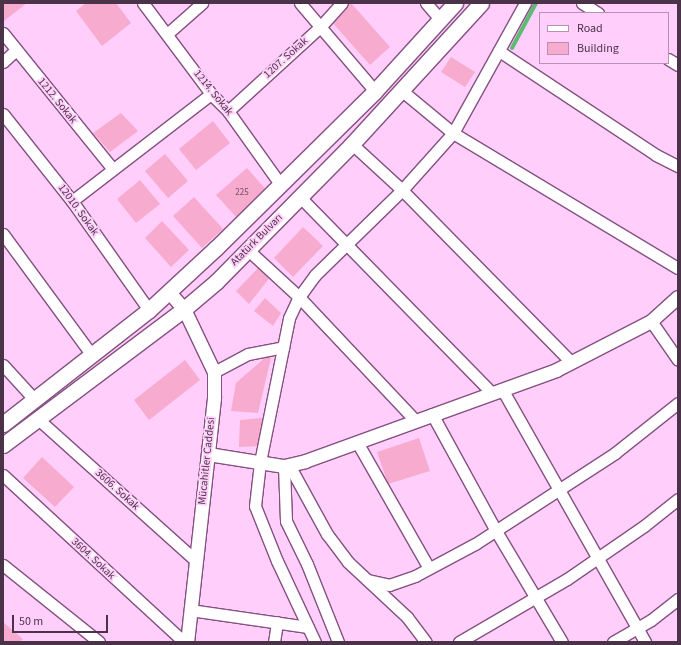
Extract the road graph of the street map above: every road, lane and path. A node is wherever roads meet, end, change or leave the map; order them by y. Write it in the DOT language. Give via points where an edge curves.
graph roads {
  1 [pos="143,3"];
  2 [pos="202,3"];
  3 [pos="300,3"];
  4 [pos="342,3"];
  5 [pos="426,3"];
  6 [pos="455,3"];
  7 [pos="480,3"];
  8 [pos="525,3"];
  9 [pos="582,3"];
  10 [pos="596,12"];
  11 [pos="440,19"];
  12 [pos="321,26"];
  13 [pos="3,33"];
  14 [pos="167,34"];
  15 [pos="16,50"];
  16 [pos="499,51"];
  17 [pos="669,60"];
  18 [pos="3,62"];
  19 [pos="678,65"];
  20 [pos="401,90"];
  21 [pos="376,91"];
  22 [pos="212,94"];
  23 [pos="228,111"];
  24 [pos="3,114"];
  25 [pos="453,133"];
  26 [pos="352,144"];
  27 [pos="678,166"];
  28 [pos="112,168"];
  29 [pos="280,184"];
  30 [pos="402,190"];
  31 [pos="300,197"];
  32 [pos="72,200"];
  33 [pos="3,236"];
  34 [pos="348,244"];
  35 [pos="247,249"];
  36 [pos="678,268"];
  37 [pos="169,292"];
  38 [pos="299,297"];
  39 [pos="678,298"];
  40 [pos="184,309"];
  41 [pos="149,310"];
  42 [pos="651,321"];
  43 [pos="282,347"];
  44 [pos="92,355"];
  45 [pos="678,360"];
  46 [pos="571,362"];
  47 [pos="3,365"];
  48 [pos="214,372"];
  49 [pos="497,391"];
  50 [pos="35,400"];
  51 [pos="678,404"];
  52 [pos="432,414"];
  53 [pos="38,419"];
  54 [pos="415,420"];
  55 [pos="3,423"];
  56 [pos="357,442"];
  57 [pos="3,445"];
  58 [pos="208,454"];
  59 [pos="260,462"];
  60 [pos="287,465"];
  61 [pos="3,475"];
  62 [pos="561,490"];
  63 [pos="678,499"];
  64 [pos="496,531"];
  65 [pos="598,557"];
  66 [pos="196,561"];
  67 [pos="3,565"];
  68 [pos="429,568"];
  69 [pos="368,580"];
  70 [pos="536,597"];
  71 [pos="678,599"];
  72 [pos="190,610"];
  73 [pos="277,622"];
  74 [pos="308,627"];
  75 [pos="638,628"];
  76 [pos="99,642"];
  77 [pos="185,642"];
  78 [pos="274,642"];
  79 [pos="315,642"];
  80 [pos="338,642"];
  81 [pos="426,642"];
  82 [pos="459,642"];
  83 [pos="562,642"];
  84 [pos="613,642"];
  85 [pos="645,642"];
  1 -- 14 [label="street, 1214. Sokak"];
  2 -- 14 [label="street"];
  3 -- 12 [label="street"];
  4 -- 12 [label="street, 1207. Sokak"];
  5 -- 11 [label="street"];
  6 -- 11 [label="main road, Atatürk Bulvarı"];
  7 -- 20 [label="main road, Atatürk Bulvarı"];
  8 -- 16 [label="street"];
  9 -- 10 [label="street"];
  11 -- 21 [label="main road, Atatürk Bulvarı"];
  12 -- 21 [label="street"];
  12 -- 23 [label="street, 1207. Sokak"];
  13 -- 15 [label="street, 1212. Sokak"];
  14 -- 22 [label="street, 1214. Sokak"];
  15 -- 18 [label="street"];
  15 -- 28 [label="street, 1212. Sokak"];
  16 -- 25 [label="street"];
  16 -- 27 [label="street" via="656,155"];
  17 -- 19 [label="street"];
  20 -- 25 [label="street"];
  20 -- 26 [label="main road, Atatürk Bulvarı"];
  21 -- 29 [label="main road, Atatürk Bulvarı"];
  22 -- 23 [label="street, 1214. Sokak"];
  22 -- 28 [label="street"];
  23 -- 29 [label="street, 1214. Sokak"];
  24 -- 32 [label="street, 12010. Sokak"];
  25 -- 30 [label="street"];
  25 -- 36 [label="street"];
  26 -- 30 [label="street"];
  26 -- 31 [label="main road, Atatürk Bulvarı"];
  28 -- 32 [label="street"];
  29 -- 37 [label="main road, Atatürk Bulvarı"];
  30 -- 34 [label="street"];
  30 -- 46 [label="street"];
  31 -- 34 [label="street"];
  31 -- 35 [label="main road, Atatürk Bulvarı"];
  32 -- 41 [label="street, 12010. Sokak"];
  33 -- 44 [label="street"];
  34 -- 38 [label="street" via="315,275"];
  34 -- 49 [label="street"];
  35 -- 38 [label="street"];
  35 -- 40 [label="main road, Atatürk Bulvarı" via="217,281"];
  37 -- 40 [label="street, Mücahitler Caddesi"];
  37 -- 41 [label="main road, Atatürk Bulvarı"];
  38 -- 43 [label="street" via="289,318"];
  38 -- 54 [label="street"];
  39 -- 42 [label="street"];
  40 -- 48 [label="street, Mücahitler Caddesi"];
  40 -- 53 [label="main road, Atatürk Bulvarı"];
  41 -- 44 [label="main road, Atatürk Bulvarı"];
  42 -- 45 [label="street"];
  42 -- 46 [label="street"];
  43 -- 48 [label="street" via="248,354"];
  43 -- 59 [label="street"];
  44 -- 50 [label="main road, Atatürk Bulvarı"];
  46 -- 49 [label="street"];
  47 -- 50 [label="street"];
  48 -- 58 [label="street, Mücahitler Caddesi"];
  49 -- 52 [label="street"];
  49 -- 62 [label="street"];
  50 -- 55 [label="main road, Atatürk Bulvarı"];
  51 -- 62 [label="street" via="615,453"];
  52 -- 54 [label="street"];
  52 -- 64 [label="street"];
  53 -- 57 [label="main road, Atatürk Bulvarı"];
  53 -- 66 [label="street, 3606. Sokak"];
  54 -- 56 [label="street"];
  56 -- 60 [label="street"];
  56 -- 68 [label="street"];
  58 -- 59 [label="street"];
  58 -- 66 [label="street, Mücahitler Caddesi"];
  59 -- 60 [label="street"];
  59 -- 74 [label="street" via="255,506"];
  60 -- 69 [label="street" via="327,534 348,562"];
  60 -- 80 [label="street" via="286,521 307,564"];
  61 -- 77 [label="street, 3604. Sokak"];
  62 -- 64 [label="street"];
  62 -- 65 [label="street"];
  63 -- 65 [label="street"];
  64 -- 68 [label="street"];
  64 -- 70 [label="street"];
  65 -- 70 [label="street"];
  65 -- 75 [label="street"];
  66 -- 72 [label="street, Mücahitler Caddesi"];
  67 -- 76 [label="street"];
  68 -- 69 [label="street" via="389,584"];
  69 -- 81 [label="street" via="407,617"];
  70 -- 82 [label="street"];
  70 -- 83 [label="street"];
  71 -- 75 [label="street"];
  72 -- 73 [label="street"];
  72 -- 77 [label="street, Mücahitler Caddesi"];
  73 -- 74 [label="street"];
  73 -- 78 [label="street"];
  74 -- 79 [label="street"];
  75 -- 84 [label="street"];
  75 -- 85 [label="street"];
}
